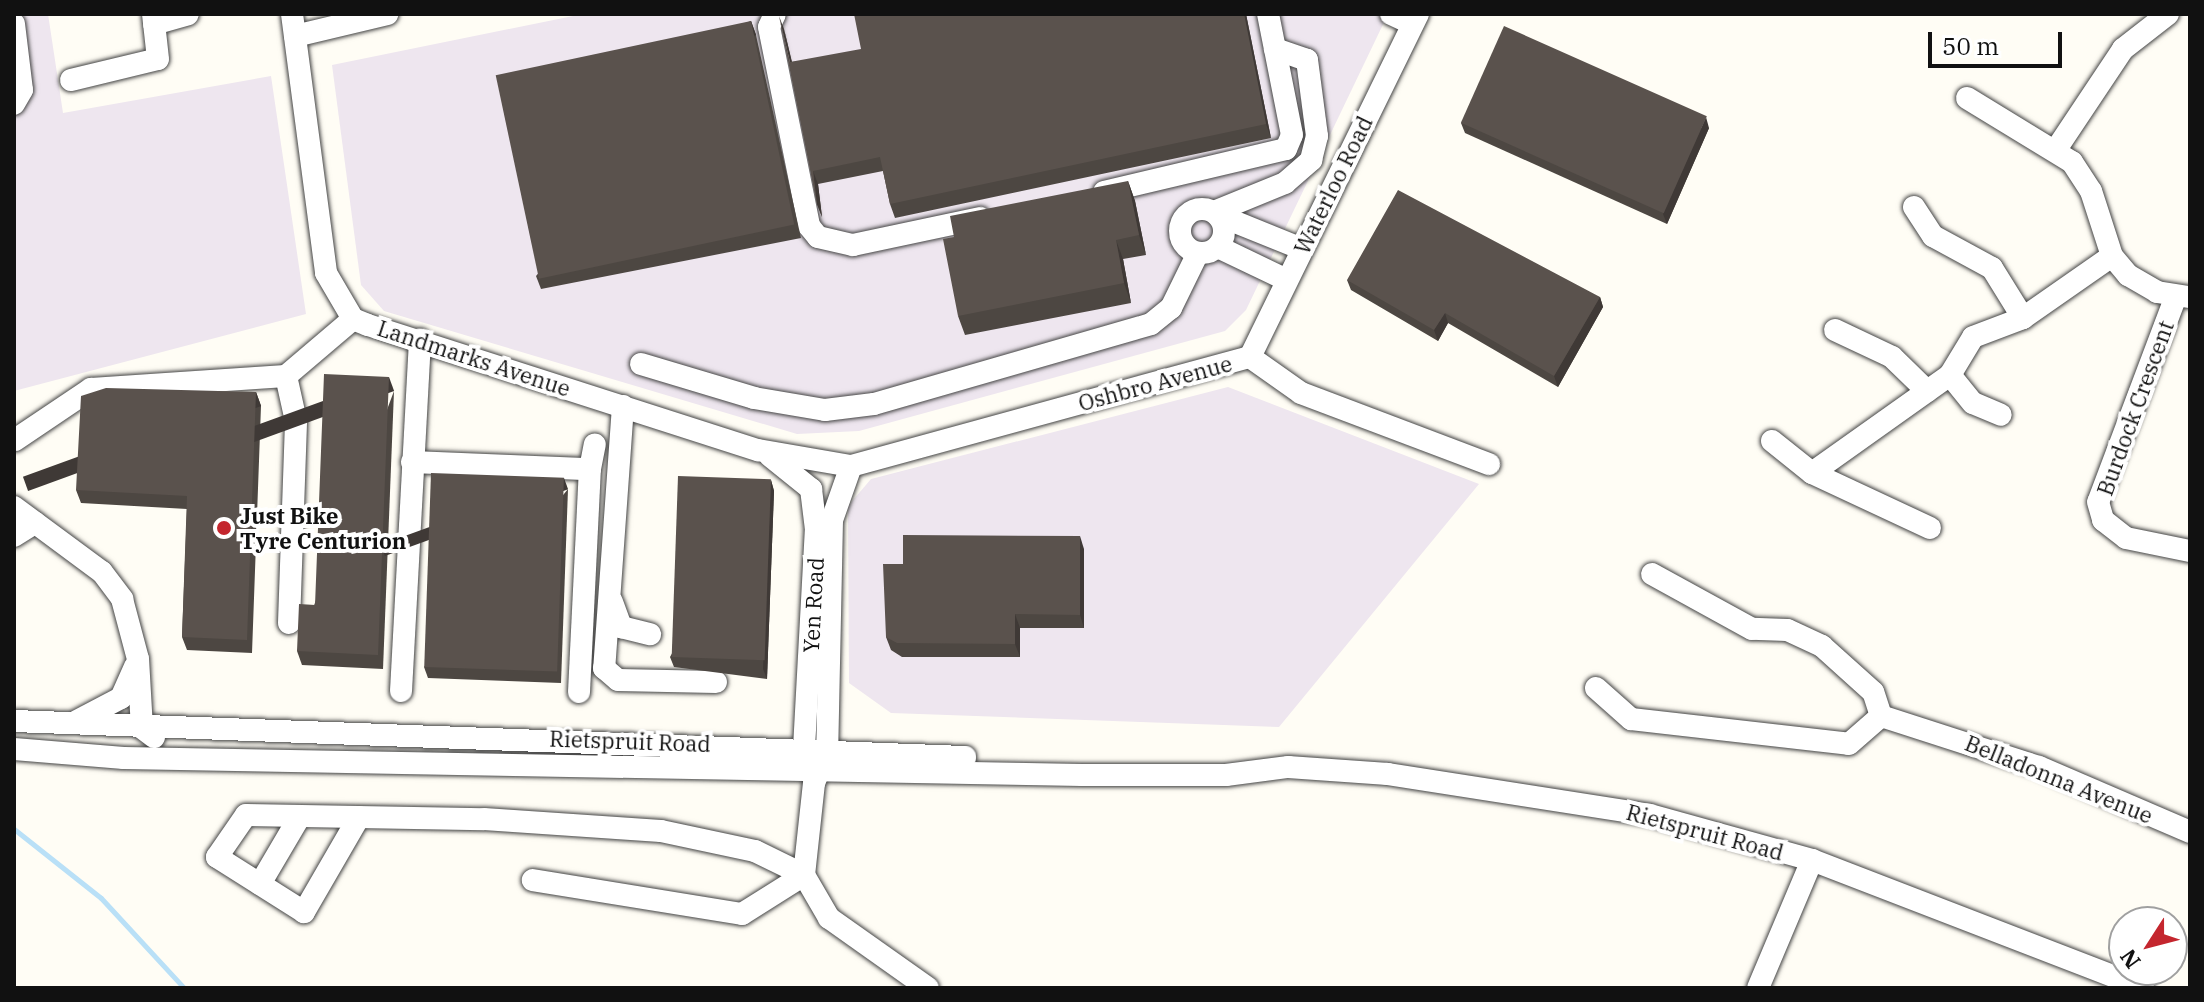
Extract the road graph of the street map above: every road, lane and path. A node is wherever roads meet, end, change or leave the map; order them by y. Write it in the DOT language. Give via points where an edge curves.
graph roads {
  1 [pos="188,14"];
  2 [pos="775,14"];
  3 [pos="1268,14"];
  4 [pos="2168,14"];
  5 [pos="381,15"];
  6 [pos="1407,17"];
  7 [pos="154,19"];
  8 [pos="14,24"];
  9 [pos="294,25"];
  10 [pos="1275,49"];
  11 [pos="71,80"];
  12 [pos="1967,98"];
  13 [pos="14,104"];
  14 [pos="2057,148"];
  15 [pos="1077,198"];
  16 [pos="1914,207"];
  17 [pos="1002,214"];
  18 [pos="1216,214"];
  19 [pos="1302,249"];
  20 [pos="1208,250"];
  21 [pos="2112,256"];
  22 [pos="1287,280"];
  23 [pos="2183,297"];
  24 [pos="2023,318"];
  25 [pos="353,319"];
  26 [pos="1835,330"];
  27 [pos="420,340"];
  28 [pos="1250,357"];
  29 [pos="641,364"];
  30 [pos="1950,375"];
  31 [pos="286,376"];
  32 [pos="1927,391"];
  33 [pos="623,406"];
  34 [pos="2001,415"];
  35 [pos="15,440"];
  36 [pos="1772,441"];
  37 [pos="595,444"];
  38 [pos="758,450"];
  39 [pos="412,462"];
  40 [pos="1489,464"];
  41 [pos="851,466"];
  42 [pos="590,469"];
  43 [pos="1812,473"];
  44 [pos="14,507"];
  45 [pos="35,523"];
  46 [pos="1930,528"];
  47 [pos="14,536"];
  48 [pos="2190,551"];
  49 [pos="1652,574"];
  50 [pos="610,593"];
  51 [pos="289,623"];
  52 [pos="650,634"];
  53 [pos="138,659"];
  54 [pos="716,682"];
  55 [pos="1596,688"];
  56 [pos="401,691"];
  57 [pos="579,692"];
  58 [pos="1881,716"];
  59 [pos="14,721"];
  60 [pos="53,728"];
  61 [pos="142,728"];
  62 [pos="14,749"];
  63 [pos="243,757"];
  64 [pos="815,764"];
  65 [pos="300,816"];
  66 [pos="359,817"];
  67 [pos="2190,832"];
  68 [pos="1812,860"];
  69 [pos="804,875"];
  70 [pos="533,880"];
  71 [pos="260,884"];
  72 [pos="928,988"];
  73 [pos="1758,988"];
  74 [pos="2143,988"];
  1 -- 7 [label="street"];
  2 -- 17 [label="street" via="769,27 809,226 818,237 853,245"];
  3 -- 10 [label="street"];
  4 -- 14 [label="street" via="2123,49"];
  5 -- 9 [label="street"];
  6 -- 19 [label="street, Waterloo Road"];
  7 -- 11 [label="street" via="158,59"];
  8 -- 13 [label="street" via="22,90"];
  9 -- 25 [label="street, Landmarks Avenue" via="326,273"];
  10 -- 15 [label="street" via="1292,135 1286,149"];
  10 -- 18 [label="street" via="1307,60 1317,136 1311,160 1285,183"];
  12 -- 14 [label="street"];
  14 -- 21 [label="street" via="2091,191"];
  16 -- 24 [label="street" via="1933,236 1992,268"];
  18 -- 19 [label="street"];
  18 -- 20 [label="street" via="1224,227"];
  18 -- 20 [label="street" via="1194,211 1180,226 1182,240"];
  19 -- 22 [label="street, Waterloo Road"];
  20 -- 22 [label="street"];
  20 -- 29 [label="street" via="1160,320 874,404 825,410 754,398"];
  21 -- 23 [label="street" via="2142,285"];
  21 -- 24 [label="street"];
  22 -- 28 [label="street, Waterloo Road"];
  23 -- 48 [label="street, Burdock Crescent" via="2098,502 2103,520 2126,538"];
  24 -- 30 [label="street" via="1973,337"];
  25 -- 27 [label="street, Landmarks Avenue"];
  25 -- 31 [label="street"];
  26 -- 32 [label="street" via="1892,357"];
  27 -- 33 [label="street, Landmarks Avenue"];
  27 -- 39 [label="street"];
  28 -- 40 [label="street, Oshbro Avenue" via="1301,393"];
  28 -- 41 [label="street, Oshbro Avenue"];
  30 -- 32 [label="street"];
  30 -- 34 [label="street" via="1973,403"];
  31 -- 35 [label="street" via="91,389"];
  31 -- 51 [label="street" via="296,421"];
  32 -- 43 [label="street"];
  33 -- 38 [label="street, Landmarks Avenue"];
  33 -- 50 [label="street"];
  36 -- 43 [label="street"];
  37 -- 42 [label="street"];
  38 -- 41 [label="street, Landmarks Avenue"];
  38 -- 64 [label="street, Yen Road" via="811,489 816,527"];
  39 -- 42 [label="street"];
  39 -- 56 [label="street"];
  41 -- 64 [label="street, Yen Road" via="832,520"];
  42 -- 57 [label="street"];
  43 -- 46 [label="street"];
  44 -- 45 [label="street"];
  45 -- 47 [label="street"];
  45 -- 53 [label="street" via="102,572 122,599"];
  49 -- 58 [label="street" via="1752,629 1787,630 1822,646 1873,692"];
  50 -- 52 [label="street" via="621,627"];
  50 -- 54 [label="street" via="604,668 610,678"];
  53 -- 60 [label="street" via="121,698 107,710"];
  53 -- 61 [label="street"];
  55 -- 58 [label="street" via="1631,719 1849,744"];
  58 -- 67 [label="street, Belladonna Avenue" via="2039,767"];
  59 -- 60 [label="street, Rietspruit Road"];
  60 -- 61 [label="street, Rietspruit Road"];
  61 -- 63 [label="street" via="155,738 217,744"];
  61 -- 64 [label="street, Rietspruit Road"];
  62 -- 63 [label="street, Rietspruit Road"];
  63 -- 64 [label="street, Rietspruit Road"];
  64 -- 68 [label="street, Rietspruit Road" via="1203,764 1246,772 1288,767 1506,789 1650,815"];
  64 -- 69 [label="street, Yen Road"];
  65 -- 66 [label="street"];
  65 -- 71 [label="street"];
  65 -- 71 [label="street" via="246,815 217,857"];
  66 -- 69 [label="street" via="661,831 755,851"];
  66 -- 71 [label="street" via="304,912"];
  68 -- 73 [label="street"];
  68 -- 74 [label="street, Rietspruit Road"];
  69 -- 70 [label="street" via="742,914"];
  69 -- 72 [label="street" via="829,918"];
}
